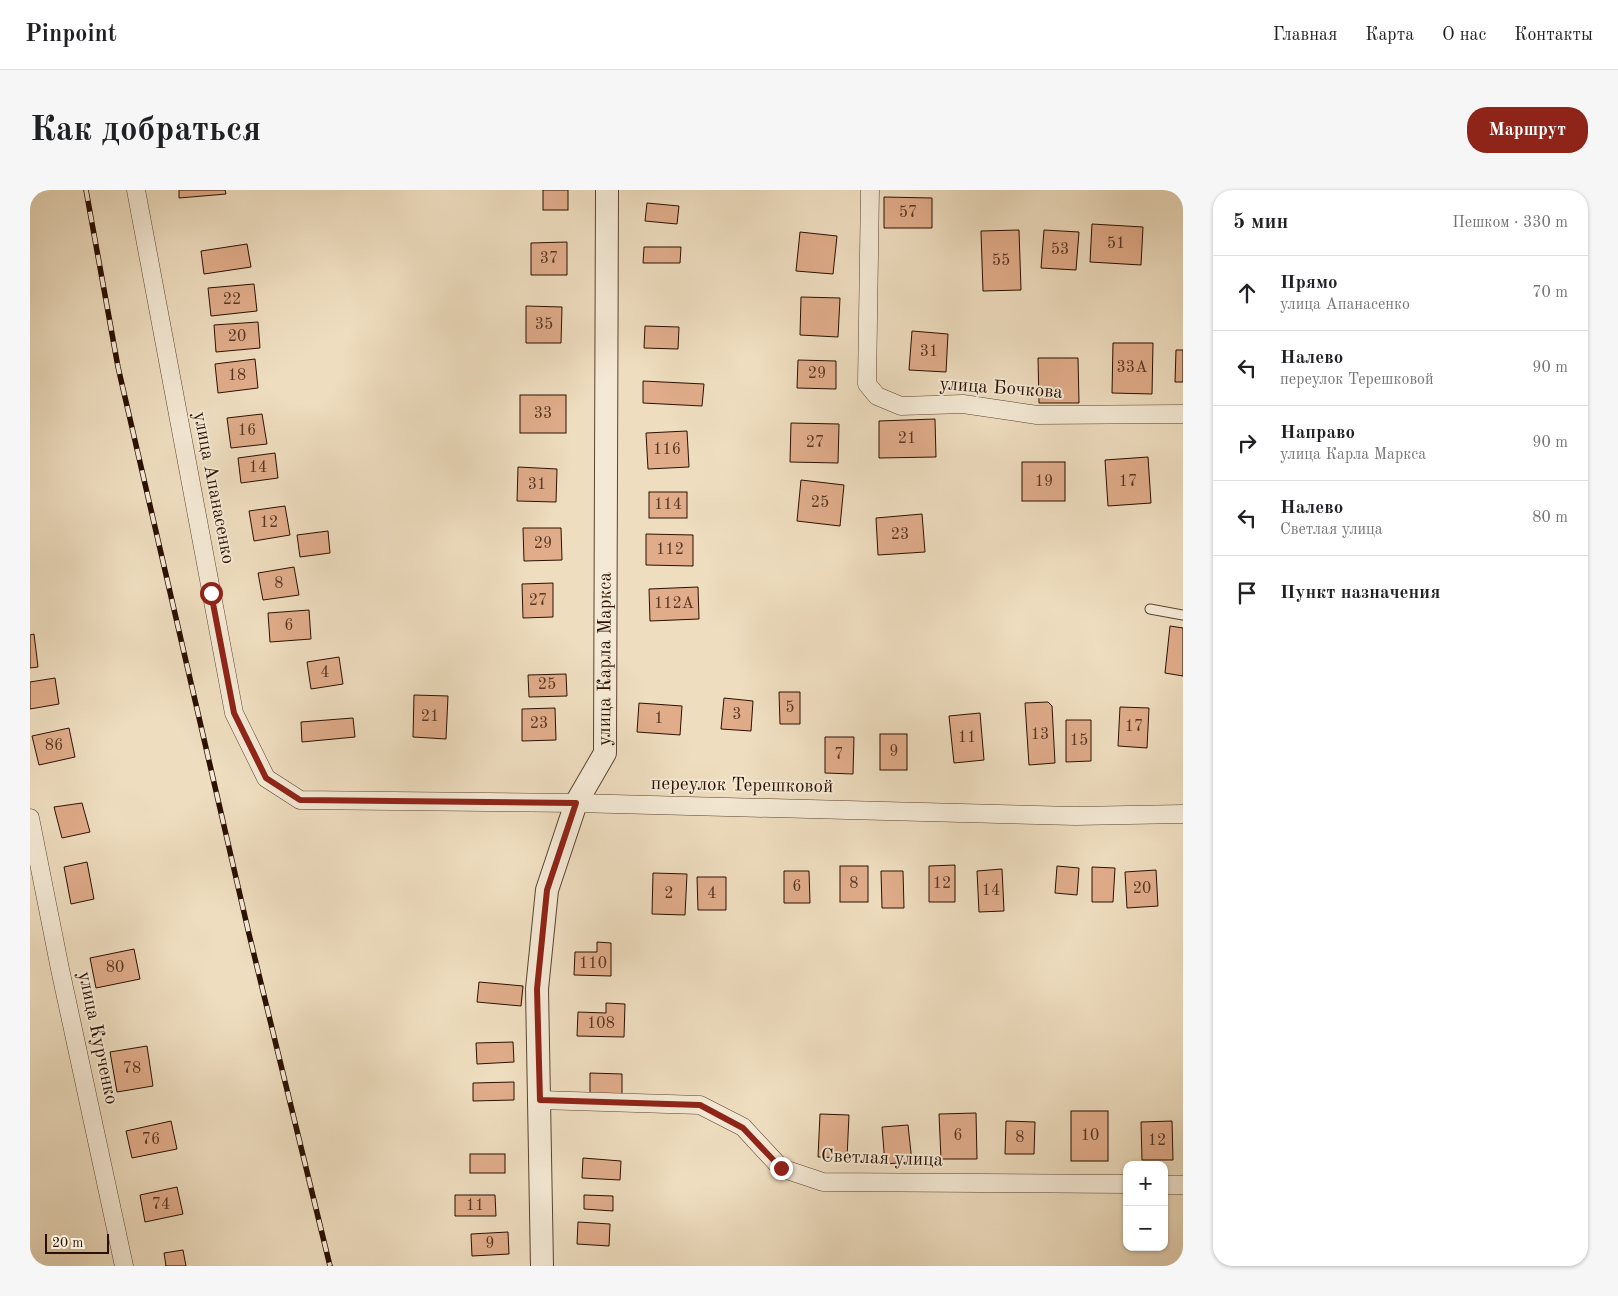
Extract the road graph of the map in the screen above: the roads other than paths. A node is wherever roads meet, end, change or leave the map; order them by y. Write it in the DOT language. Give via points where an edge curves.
graph roads {
  1 [pos="136,190"];
  2 [pos="607,190"];
  3 [pos="870,190"];
  4 [pos="1183,414"];
  5 [pos="1150,609"];
  6 [pos="1183,615"];
  7 [pos="300,800"];
  8 [pos="576,803"];
  9 [pos="1183,814"];
  10 [pos="30,818"];
  11 [pos="540,1100"];
  12 [pos="1123,1184"];
  13 [pos="1168,1185"];
  14 [pos="1183,1185"];
  15 [pos="124,1266"];
  16 [pos="542,1266"];
  1 -- 7 [label="street, улица Апанасенко" via="234,713 266,778"];
  2 -- 8 [label="street, улица Карла Маркса" via="605,753"];
  3 -- 4 [label="street, улица Бочкова" via="867,384 877,396 901,406 963,404 1037,415"];
  5 -- 6 [label="lane"];
  7 -- 8 [label="street, переулок Терешковой"];
  8 -- 9 [label="street, переулок Терешковой" via="1075,816"];
  8 -- 11 [label="street, улица Карла Маркса" via="547,890 537,989"];
  10 -- 15 [label="street, улица Курченко"];
  11 -- 12 [label="street, Светлая улица" via="700,1105 743,1128 781,1168 822,1182"];
  11 -- 16 [label="street, улица Карла Маркса"];
  13 -- 14 [label="street"];
}
